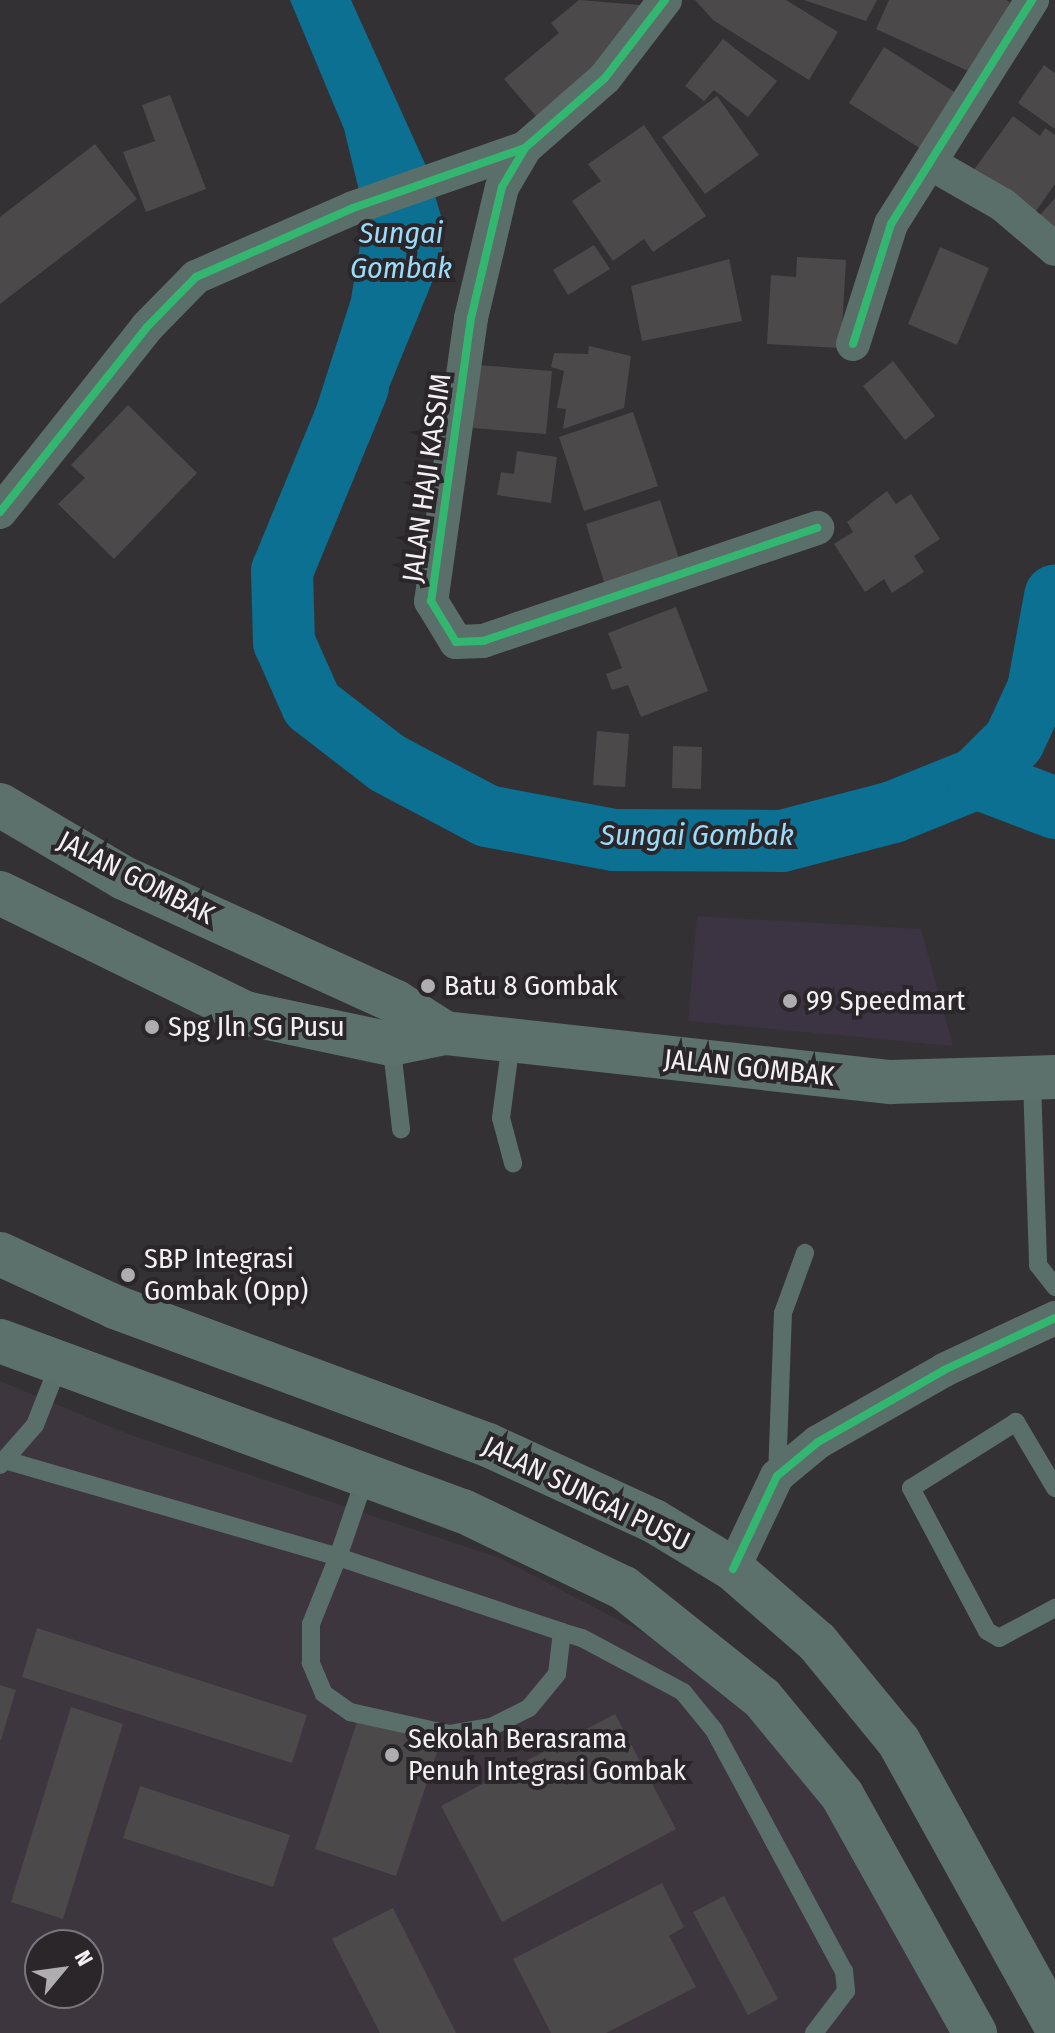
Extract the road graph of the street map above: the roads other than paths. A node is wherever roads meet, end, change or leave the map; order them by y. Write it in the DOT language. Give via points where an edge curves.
graph roads {
  1 [pos="665,0"];
  2 [pos="1032,0"];
  3 [pos="525,148"];
  4 [pos="930,163"];
  5 [pos="1055,249"];
  6 [pos="853,344"];
  7 [pos="0,512"];
  8 [pos="817,528"];
  9 [pos="0,805"];
  10 [pos="0,893"];
  11 [pos="393,1023"];
  12 [pos="511,1042"];
  13 [pos="1043,1079"];
  14 [pos="401,1129"];
  15 [pos="513,1163"];
  16 [pos="805,1253"];
  17 [pos="0,1254"];
  18 [pos="1055,1287"];
  19 [pos="1055,1318"];
  20 [pos="0,1341"];
  21 [pos="59,1364"];
  22 [pos="2,1463"];
  23 [pos="366,1474"];
  24 [pos="777,1476"];
  25 [pos="1055,1488"];
  26 [pos="338,1557"];
  27 [pos="733,1569"];
  28 [pos="1055,1608"];
  29 [pos="562,1632"];
  30 [pos="1055,2025"];
  31 [pos="814,2033"];
  32 [pos="975,2033"];
  1 -- 3 [label="street, JALAN HAJI KASSIM" via="605,78"];
  2 -- 4 [label="street"];
  3 -- 7 [label="street" via="353,208 196,277 147,327"];
  3 -- 8 [label="street, JALAN HAJI KASSIM" via="502,187 471,318 435,549 431,601 441,626 456,642 483,641"];
  4 -- 5 [label="street" via="1003,205"];
  4 -- 6 [label="street" via="878,253"];
  9 -- 11 [label="main road, JALAN GOMBAK"];
  10 -- 11 [label="main road, JALAN GOMBAK" via="245,1013"];
  11 -- 12 [label="main road, JALAN GOMBAK"];
  11 -- 14 [label="lane"];
  12 -- 13 [label="main road, JALAN GOMBAK" via="890,1082"];
  12 -- 15 [label="lane" via="501,1118"];
  13 -- 18 [label="lane" via="1038,1265"];
  16 -- 24 [label="lane" via="783,1313"];
  17 -- 27 [label="main road, JALAN SUNGAI PUSU" via="115,1307 488,1445 654,1521"];
  19 -- 24 [label="street" via="944,1370 818,1442"];
  20 -- 21 [label="main road"];
  21 -- 22 [label="lane" via="35,1425"];
  21 -- 23 [label="main road"];
  22 -- 26 [label="lane"];
  23 -- 26 [label="lane"];
  23 -- 32 [label="main road" via="624,1588 762,1698 842,1795"];
  24 -- 27 [label="street"];
  25 -- 28 [label="lane" via="1016,1422 911,1488 987,1631 999,1638"];
  26 -- 29 [label="lane"];
  26 -- 29 [label="lane" via="311,1624 311,1663 324,1694 350,1712 449,1734 491,1727 529,1708 557,1674"];
  27 -- 30 [label="main road, JALAN SUNGAI PUSU" via="817,1642 899,1742"];
  29 -- 31 [label="lane" via="683,1692 714,1730 844,1971 846,1991"];
}
